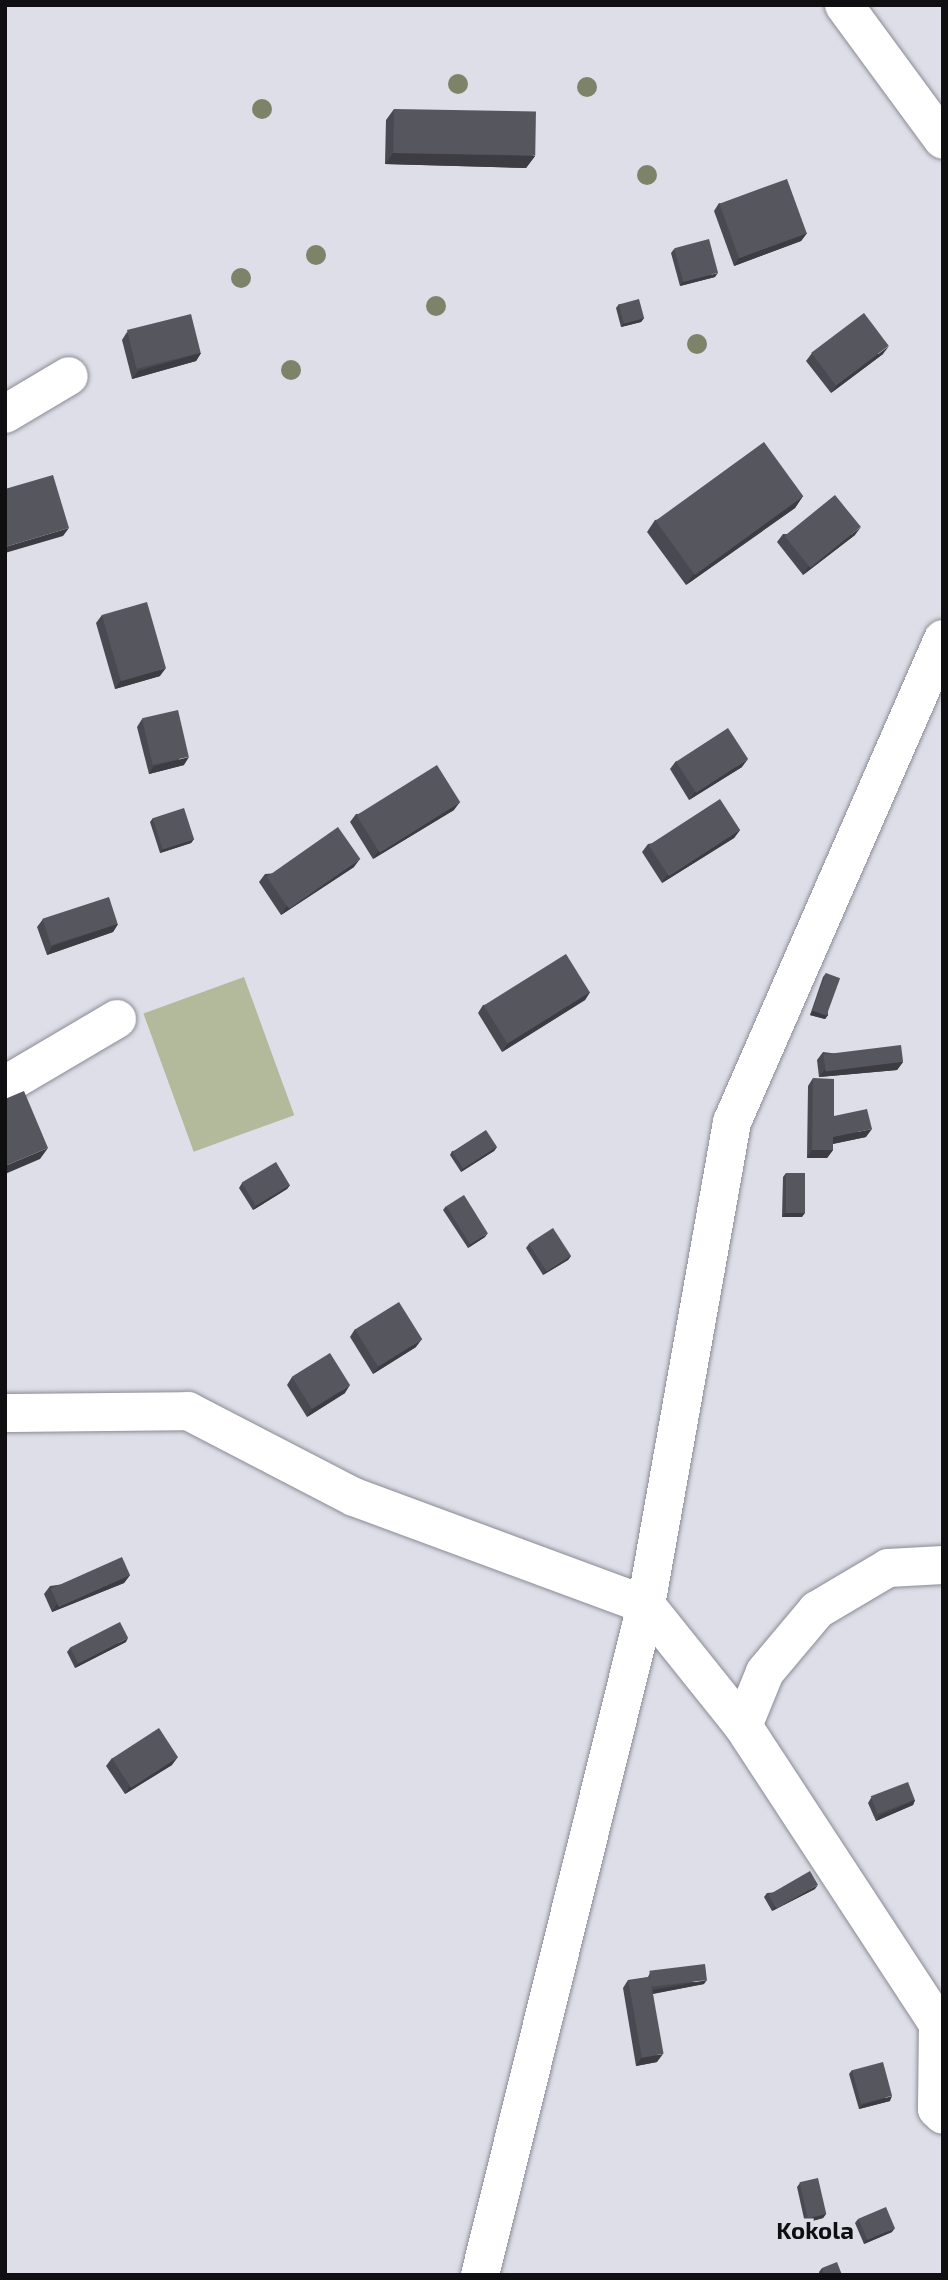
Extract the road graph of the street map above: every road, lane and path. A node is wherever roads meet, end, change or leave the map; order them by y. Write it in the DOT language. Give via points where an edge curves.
graph roads {
  1 [pos="844,5"];
  2 [pos="943,140"];
  3 [pos="69,376"];
  4 [pos="5,414"];
  5 [pos="943,639"];
  6 [pos="117,1019"];
  7 [pos="5,1085"];
  8 [pos="5,1413"];
  9 [pos="943,1565"];
  10 [pos="646,1605"];
  11 [pos="743,1726"];
  12 [pos="943,2115"];
  13 [pos="480,2275"];
  1 -- 2 [label="street"];
  3 -- 4 [label="street"];
  5 -- 10 [label="street" via="732,1122"];
  6 -- 7 [label="street"];
  8 -- 10 [label="street" via="188,1411 354,1497"];
  9 -- 11 [label="street" via="888,1569 817,1610 765,1672"];
  10 -- 11 [label="street"];
  10 -- 13 [label="street"];
  11 -- 12 [label="street" via="938,2024 937,2109"];
}
